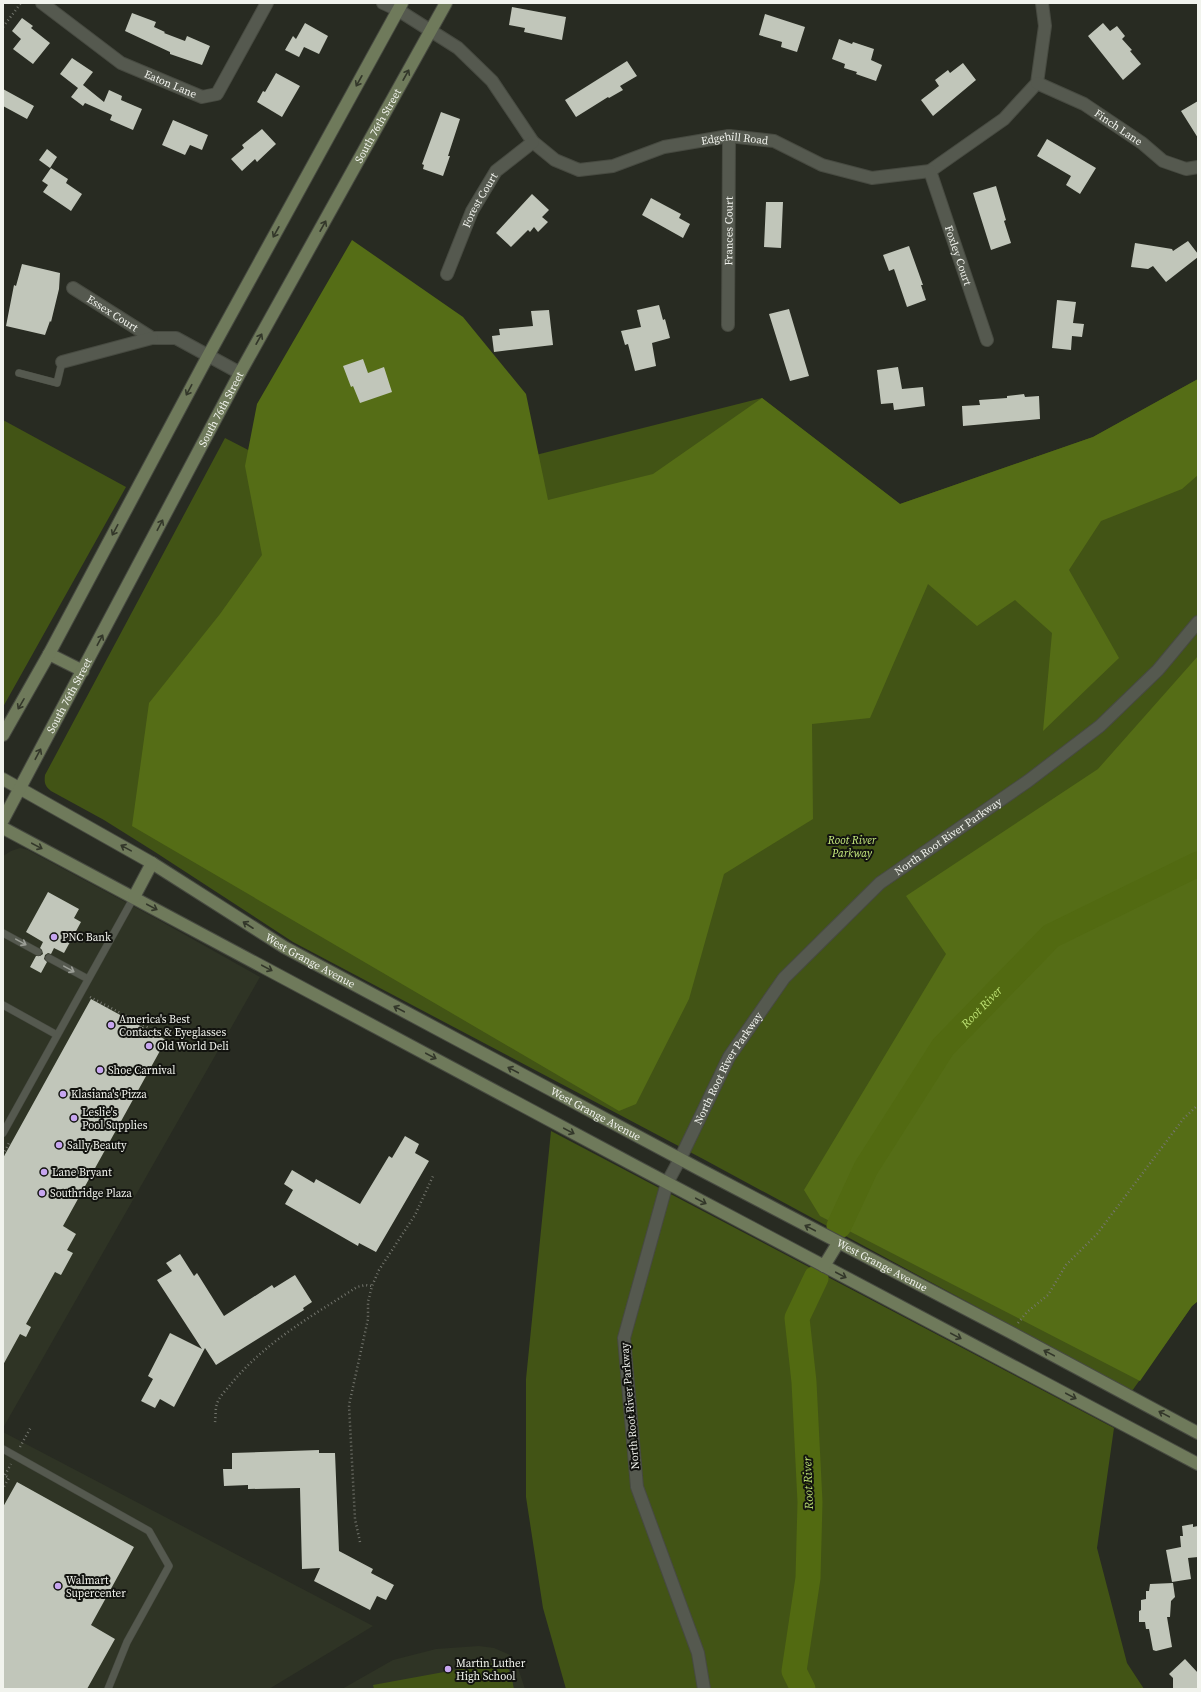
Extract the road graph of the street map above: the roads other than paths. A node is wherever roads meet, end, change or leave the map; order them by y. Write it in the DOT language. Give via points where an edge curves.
graph roads {
  1 [pos="42,3"];
  2 [pos="267,3"];
  3 [pos="383,3"];
  4 [pos="446,3"];
  5 [pos="1042,3"];
  6 [pos="400,6"];
  7 [pos="431,30"];
  8 [pos="1036,83"];
  9 [pos="729,136"];
  10 [pos="533,142"];
  11 [pos="1198,167"];
  12 [pos="930,171"];
  13 [pos="447,274"];
  14 [pos="73,288"];
  15 [pos="728,325"];
  16 [pos="152,338"];
  17 [pos="987,340"];
  18 [pos="208,356"];
  19 [pos="62,362"];
  20 [pos="19,373"];
  21 [pos="240,373"];
  22 [pos="1198,622"];
  23 [pos="49,654"];
  24 [pos="83,671"];
  25 [pos="3,735"];
  26 [pos="3,779"];
  27 [pos="20,789"];
  28 [pos="3,820"];
  29 [pos="3,828"];
  30 [pos="152,863"];
  31 [pos="134,897"];
  32 [pos="3,933"];
  33 [pos="38,952"];
  34 [pos="49,958"];
  35 [pos="88,979"];
  36 [pos="3,1005"];
  37 [pos="57,1035"];
  38 [pos="3,1133"];
  39 [pos="680,1159"];
  40 [pos="666,1183"];
  41 [pos="838,1243"];
  42 [pos="824,1266"];
  43 [pos="1198,1433"];
  44 [pos="3,1449"];
  45 [pos="1198,1464"];
  46 [pos="108,1689"];
  47 [pos="704,1689"];
  1 -- 2 [label="street, Eaton Lane" via="121,63 202,97 217,94"];
  3 -- 6 [label="street, Edgehill Road"];
  4 -- 7 [label="street, South 76th Street"];
  5 -- 8 [label="street" via="1044,26"];
  6 -- 7 [label="street, Edgehill Road"];
  6 -- 18 [label="street, one-way"];
  7 -- 10 [label="street, Edgehill Road" via="458,48 492,81"];
  21 -- 7 [label="street, South 76th Street, one-way"];
  8 -- 11 [label="street, Finch Lane" via="1084,104 1164,161 1186,169"];
  8 -- 12 [label="street, Edgehill Road" via="1004,119"];
  9 -- 10 [label="street, Edgehill Road" via="664,147 613,166 579,170 555,160"];
  9 -- 12 [label="street, Edgehill Road" via="774,141 822,165 872,178"];
  9 -- 15 [label="street, Frances Court"];
  10 -- 13 [label="street, Forest Court" via="496,171 472,210"];
  12 -- 17 [label="street, Foxley Court"];
  14 -- 16 [label="street, Essex Court"];
  16 -- 18 [label="street, Essex Court" via="176,338"];
  16 -- 19 [label="street, Essex Court"];
  18 -- 21 [label="street, Essex Court"];
  18 -- 23 [label="street, one-way"];
  19 -- 20 [label="lane" via="57,383"];
  24 -- 21 [label="street, South 76th Street, one-way"];
  22 -- 39 [label="street, North Root River Parkway" via="1158,670 1100,726 1028,782 880,882 784,978 729,1057"];
  23 -- 24 [label="street"];
  23 -- 25 [label="street, one-way"];
  27 -- 24 [label="street, South 76th Street, one-way"];
  26 -- 27 [label="street, West Grange Avenue"];
  27 -- 28 [label="street, South 76th Street"];
  30 -- 27 [label="street, West Grange Avenue, one-way"];
  29 -- 31 [label="street, one-way"];
  30 -- 31 [label="street"];
  39 -- 30 [label="street, West Grange Avenue, one-way" via="284,947"];
  31 -- 35 [label="lane"];
  31 -- 40 [label="street, one-way"];
  32 -- 33 [label="lane, one-way"];
  34 -- 35 [label="lane, one-way"];
  35 -- 37 [label="lane"];
  36 -- 37 [label="lane"];
  37 -- 38 [label="lane"];
  39 -- 40 [label="street, North Root River Parkway"];
  41 -- 39 [label="street, West Grange Avenue, one-way"];
  40 -- 42 [label="street, one-way"];
  40 -- 47 [label="street, North Root River Parkway" via="624,1338 637,1487 698,1653"];
  41 -- 42 [label="street"];
  43 -- 41 [label="street, West Grange Avenue, one-way"];
  42 -- 45 [label="street, one-way"];
  44 -- 46 [label="lane" via="149,1531 169,1566 127,1642"];
}
